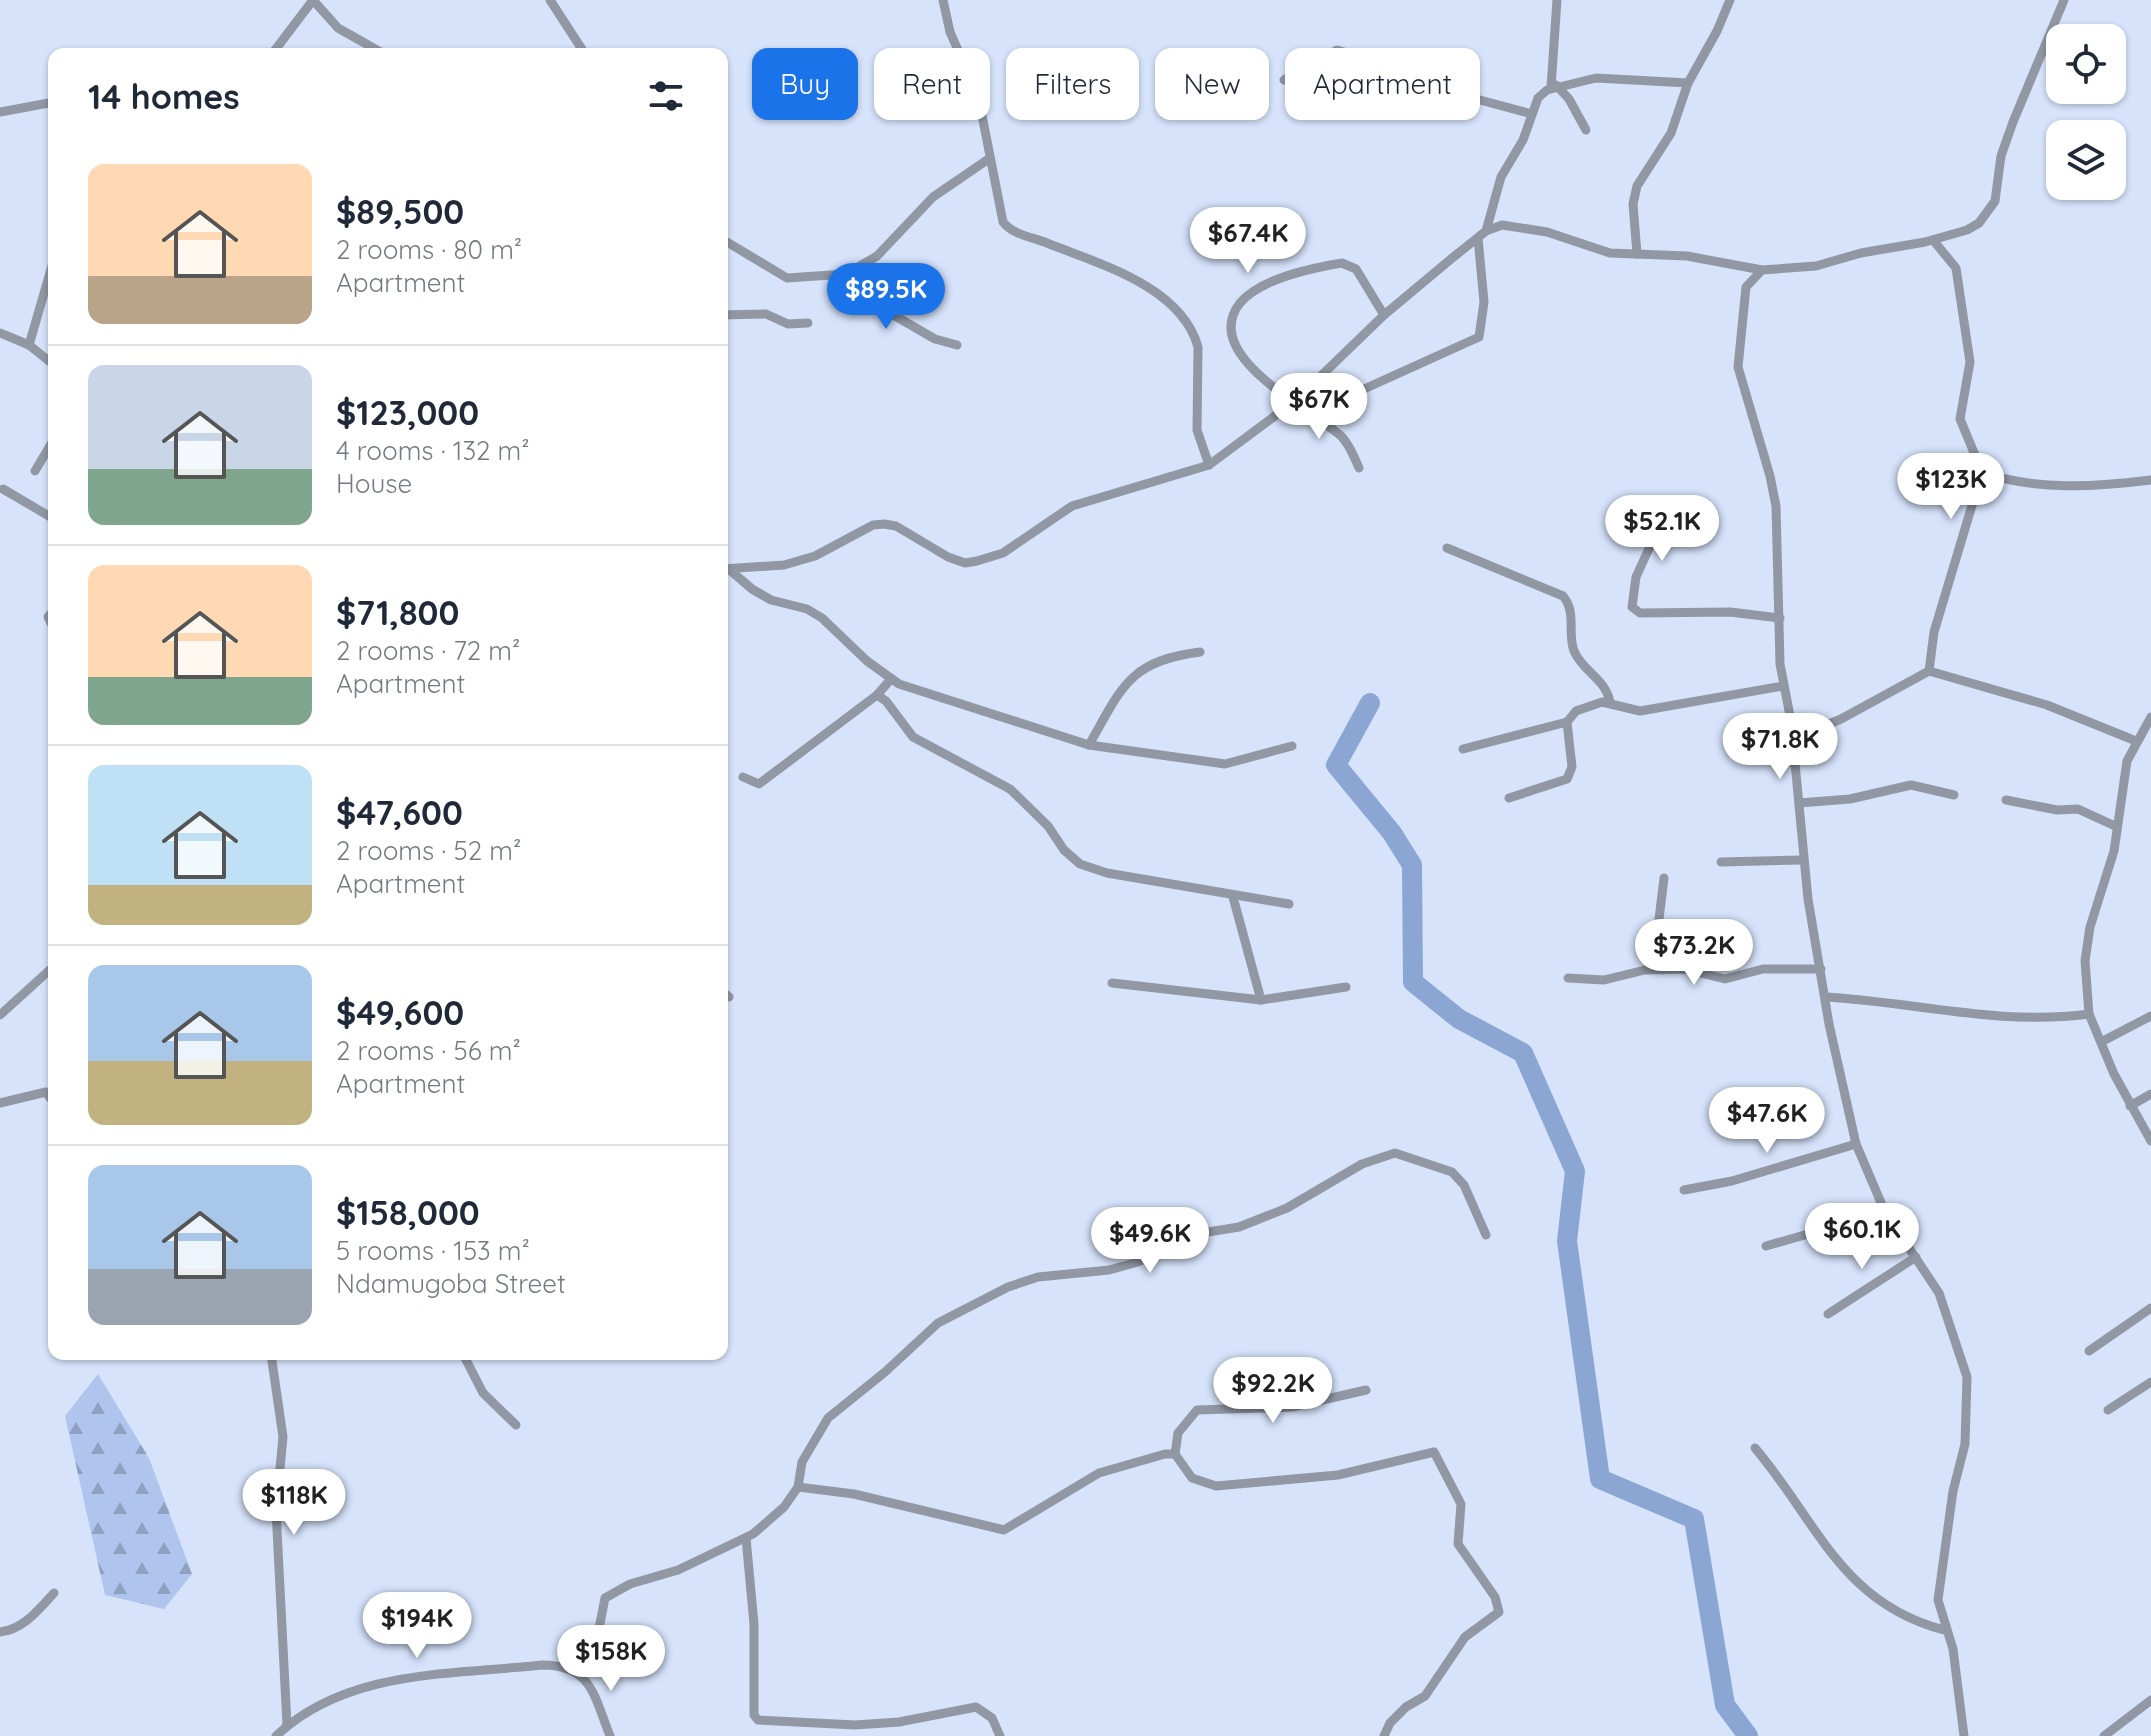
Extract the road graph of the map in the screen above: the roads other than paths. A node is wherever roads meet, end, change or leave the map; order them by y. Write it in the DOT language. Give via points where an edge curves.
graph roads {
  1 [pos="313,0"];
  2 [pos="550,0"];
  3 [pos="943,0"];
  4 [pos="1557,0"];
  5 [pos="1730,0"];
  6 [pos="2064,0"];
  7 [pos="277,48"];
  8 [pos="373,48"];
  9 [pos="581,48"];
  10 [pos="1284,80"];
  11 [pos="1688,83"];
  12 [pos="1554,86"];
  13 [pos="48,103"];
  14 [pos="0,112"];
  15 [pos="1532,114"];
  16 [pos="1586,130"];
  17 [pos="990,158"];
  18 [pos="1482,234"];
  19 [pos="1933,240"];
  20 [pos="728,243"];
  21 [pos="1637,254"];
  22 [pos="859,269"];
  23 [pos="1762,270"];
  24 [pos="48,280"];
  25 [pos="728,315"];
  26 [pos="1384,315"];
  27 [pos="808,323"];
  28 [pos="0,333"];
  29 [pos="29,345"];
  30 [pos="957,345"];
  31 [pos="48,360"];
  32 [pos="1295,401"];
  33 [pos="1311,413"];
  34 [pos="48,449"];
  35 [pos="1209,465"];
  36 [pos="1359,468"];
  37 [pos="35,471"];
  38 [pos="1982,472"];
  39 [pos="2151,480"];
  40 [pos="3,489"];
  41 [pos="48,515"];
  42 [pos="1662,520"];
  43 [pos="1447,548"];
  44 [pos="728,570"];
  45 [pos="728,571"];
  46 [pos="1780,618"];
  47 [pos="1200,652"];
  48 [pos="1929,671"];
  49 [pos="891,679"];
  50 [pos="1783,686"];
  51 [pos="877,695"];
  52 [pos="1610,702"];
  53 [pos="2151,717"];
  54 [pos="1567,722"];
  55 [pos="1792,739"];
  56 [pos="2136,741"];
  57 [pos="1089,745"];
  58 [pos="1292,746"];
  59 [pos="1463,749"];
  60 [pos="743,777"];
  61 [pos="1954,795"];
  62 [pos="1509,798"];
  63 [pos="2006,800"];
  64 [pos="1799,803"];
  65 [pos="2115,826"];
  66 [pos="1803,860"];
  67 [pos="1721,862"];
  68 [pos="1664,878"];
  69 [pos="1233,897"];
  70 [pos="1289,904"];
  71 [pos="1821,969"];
  72 [pos="1662,970"];
  73 [pos="48,971"];
  74 [pos="1568,978"];
  75 [pos="1112,983"];
  76 [pos="1346,987"];
  77 [pos="1826,997"];
  78 [pos="1261,1000"];
  79 [pos="2089,1014"];
  80 [pos="0,1015"];
  81 [pos="2151,1016"];
  82 [pos="2101,1042"];
  83 [pos="2151,1094"];
  84 [pos="48,1095"];
  85 [pos="0,1103"];
  86 [pos="2130,1106"];
  87 [pos="2151,1141"];
  88 [pos="1856,1144"];
  89 [pos="1684,1190"];
  90 [pos="1885,1212"];
  91 [pos="1486,1235"];
  92 [pos="1766,1246"];
  93 [pos="1916,1257"];
  94 [pos="2151,1308"];
  95 [pos="1828,1314"];
  96 [pos="2089,1351"];
  97 [pos="272,1360"];
  98 [pos="466,1360"];
  99 [pos="2151,1382"];
  100 [pos="1366,1390"];
  101 [pos="2108,1410"];
  102 [pos="516,1425"];
  103 [pos="1755,1448"];
  104 [pos="1175,1454"];
  105 [pos="798,1487"];
  106 [pos="746,1538"];
  107 [pos="54,1593"];
  108 [pos="1944,1630"];
  109 [pos="0,1632"];
  110 [pos="577,1671"];
  111 [pos="2151,1700"];
  112 [pos="287,1725"];
  113 [pos="276,1736"];
  114 [pos="610,1736"];
  115 [pos="1000,1736"];
  116 [pos="1384,1736"];
  117 [pos="1964,1736"];
  118 [pos="2104,1736"];
  1 -- 7 [label="street"];
  1 -- 8 [label="street" via="338,28"];
  2 -- 9 [label="street"];
  3 -- 17 [label="street" via="950,32 978,95"];
  4 -- 12 [label="street"];
  5 -- 11 [label="street"];
  6 -- 19 [label="street" via="2009,131 1995,201 1979,223"];
  10 -- 15 [label="street" via="1337,50"];
  11 -- 12 [label="street" via="1596,78"];
  11 -- 21 [label="street" via="1671,133 1637,186"];
  12 -- 15 [label="street" via="1538,98"];
  12 -- 16 [label="street" via="1569,99"];
  13 -- 14 [label="street"];
  15 -- 18 [label="street" via="1495,190"];
  17 -- 22 [label="street" via="933,197 889,246"];
  17 -- 35 [label="street" via="1006,226 1165,298 1185,320 1198,347 1197,430"];
  18 -- 21 [label="street" via="1515,225 1586,247"];
  18 -- 26 [label="street"];
  18 -- 33 [label="street" via="1479,337"];
  19 -- 23 [label="street" via="1816,266"];
  19 -- 38 [label="street" via="1956,268 1970,362 1960,419"];
  20 -- 22 [label="street" via="787,278"];
  21 -- 23 [label="street" via="1687,256"];
  22 -- 30 [label="street" via="876,305 935,339"];
  23 -- 46 [label="street" via="1746,287 1738,367 1776,506"];
  24 -- 29 [label="street"];
  25 -- 27 [label="street" via="766,314 788,324"];
  26 -- 32 [label="street"];
  26 -- 32 [label="street" via="1356,269 1342,263 1259,287 1245,298 1230,324 1233,342 1255,371"];
  28 -- 29 [label="street"];
  29 -- 31 [label="street"];
  32 -- 33 [label="street"];
  32 -- 35 [label="street"];
  33 -- 36 [label="street" via="1343,439"];
  34 -- 37 [label="street"];
  35 -- 44 [label="street" via="1072,506 992,558 965,563 884,524 815,556 784,565"];
  38 -- 39 [label="street" via="2010,482 2098,487"];
  38 -- 48 [label="street" via="1934,632"];
  40 -- 41 [label="street"];
  42 -- 46 [label="street" via="1636,577 1632,607 1640,613 1730,612"];
  43 -- 52 [label="street" via="1563,596 1572,613 1574,649 1582,665 1600,680"];
  45 -- 49 [label="street" via="771,600 822,618"];
  46 -- 50 [label="street"];
  47 -- 57 [label="street" via="1159,660 1137,671"];
  48 -- 55 [label="street"];
  48 -- 56 [label="street" via="2047,705"];
  49 -- 51 [label="street"];
  49 -- 57 [label="street"];
  50 -- 52 [label="street" via="1640,711"];
  50 -- 55 [label="street"];
  51 -- 60 [label="street" via="759,784"];
  51 -- 69 [label="street" via="913,737 1010,789 1080,864"];
  52 -- 54 [label="street" via="1576,711"];
  53 -- 56 [label="street"];
  54 -- 59 [label="street"];
  54 -- 62 [label="street" via="1572,767 1567,779"];
  55 -- 64 [label="street"];
  56 -- 65 [label="street"];
  57 -- 58 [label="street" via="1225,764"];
  61 -- 64 [label="street" via="1911,785 1850,799"];
  63 -- 65 [label="street" via="2078,809"];
  64 -- 66 [label="street"];
  65 -- 79 [label="street" via="2114,851 2100,887 2085,961"];
  66 -- 67 [label="street"];
  66 -- 71 [label="street"];
  68 -- 72 [label="street" via="1659,919"];
  69 -- 70 [label="street"];
  69 -- 78 [label="street"];
  71 -- 72 [label="street" via="1763,969 1725,979"];
  71 -- 77 [label="street"];
  72 -- 74 [label="street" via="1604,980"];
  73 -- 80 [label="street"];
  75 -- 78 [label="street"];
  76 -- 78 [label="street"];
  77 -- 79 [label="street" via="2017,1020"];
  77 -- 88 [label="street"];
  79 -- 82 [label="street"];
  81 -- 82 [label="street"];
  82 -- 86 [label="street"];
  83 -- 86 [label="street"];
  84 -- 85 [label="street"];
  86 -- 87 [label="street"];
  88 -- 89 [label="street"];
  88 -- 90 [label="street"];
  90 -- 92 [label="street"];
  90 -- 93 [label="street"];
  91 -- 105 [label="street" via="1464,1185 1452,1172 1395,1153 1362,1164 1287,1208 1239,1227 1202,1233 1138,1262 1038,1277 1008,1287 938,1323 828,1418 802,1462"];
  93 -- 95 [label="street"];
  93 -- 108 [label="street" via="1939,1293 1967,1377 1969,1400 1938,1600"];
  94 -- 96 [label="street"];
  97 -- 112 [label="street" via="283,1437 276,1510"];
  98 -- 102 [label="street" via="483,1393"];
  99 -- 101 [label="street"];
  100 -- 104 [label="street" via="1292,1407 1197,1410 1178,1433"];
  103 -- 108 [label="street" via="1843,1571 1907,1618"];
  104 -- 105 [label="street" via="1099,1473 1004,1530 854,1494"];
  104 -- 116 [label="street" via="1192,1478 1216,1486 1338,1475 1429,1451 1438,1458 1461,1504 1458,1544 1495,1597 1499,1612 1465,1637 1425,1696 1406,1707"];
  105 -- 106 [label="street" via="784,1507"];
  106 -- 110 [label="street" via="605,1598 595,1649"];
  106 -- 115 [label="street" via="758,1720 855,1725 976,1707 992,1718"];
  107 -- 109 [label="street" via="26,1622"];
  108 -- 117 [label="street" via="1953,1649"];
  110 -- 112 [label="street" via="542,1665 391,1680 355,1689"];
  110 -- 114 [label="street"];
  111 -- 118 [label="street"];
  112 -- 113 [label="street"];
}
